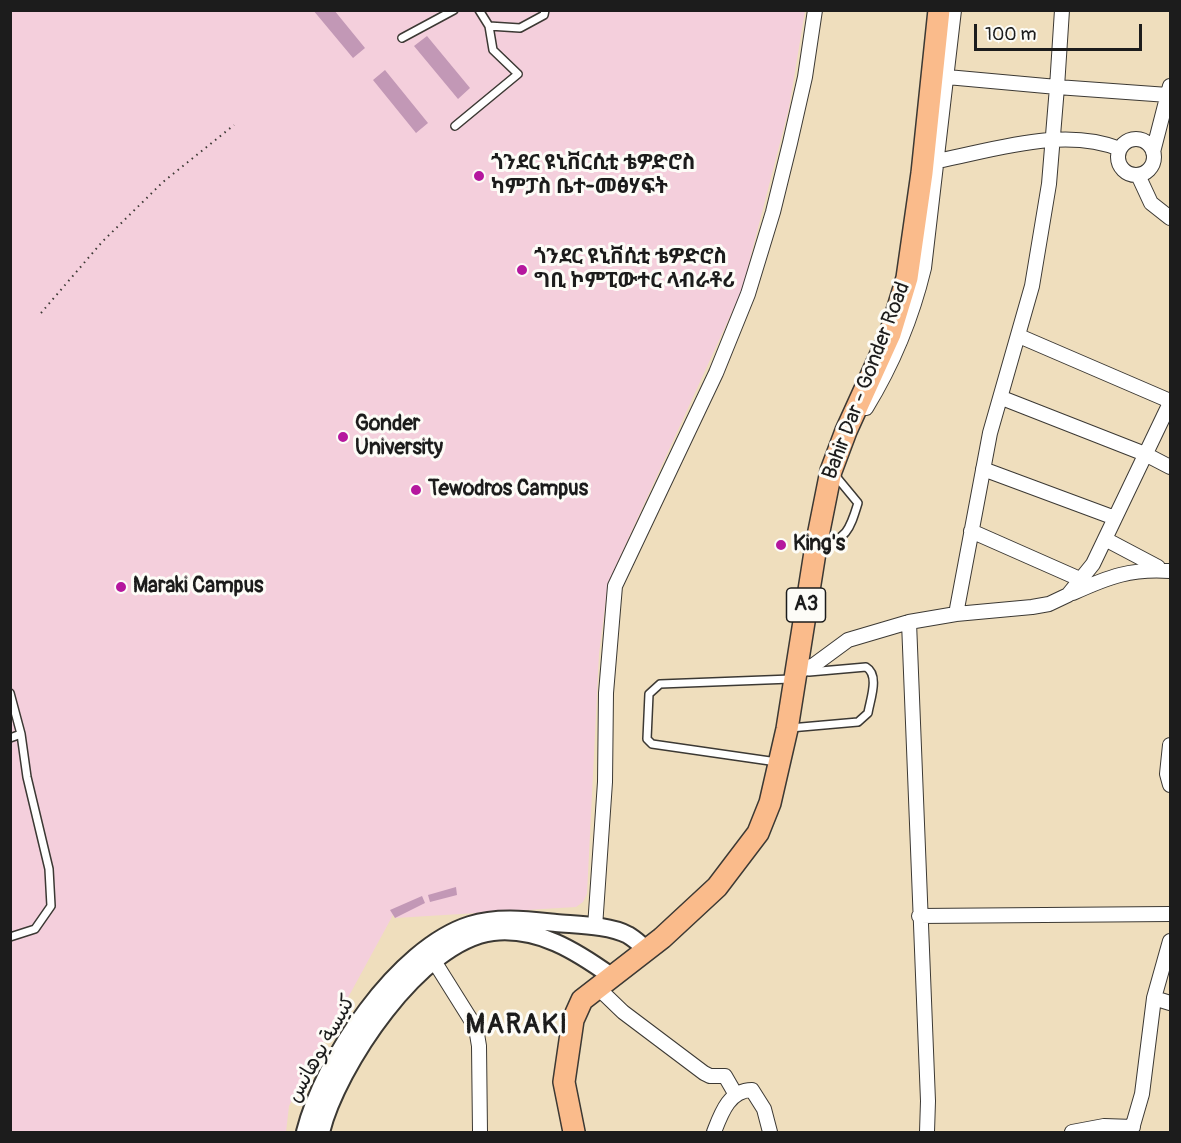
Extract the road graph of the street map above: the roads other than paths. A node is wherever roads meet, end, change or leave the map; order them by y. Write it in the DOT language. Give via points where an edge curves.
graph roads {
  1 [pos="454,10"];
  2 [pos="479,10"];
  3 [pos="545,10"];
  4 [pos="815,10"];
  5 [pos="939,10"];
  6 [pos="954,10"];
  7 [pos="1062,10"];
  8 [pos="489,26"];
  9 [pos="402,38"];
  10 [pos="947,77"];
  11 [pos="1056,87"];
  12 [pos="1169,90"];
  13 [pos="454,126"];
  14 [pos="1054,140"];
  15 [pos="1120,149"];
  16 [pos="1153,152"];
  17 [pos="937,160"];
  18 [pos="1138,175"];
  19 [pos="1170,218"];
  20 [pos="1019,336"];
  21 [pos="1002,398"];
  22 [pos="1170,402"];
  23 [pos="846,431"];
  24 [pos="1145,454"];
  25 [pos="1170,467"];
  26 [pos="983,469"];
  27 [pos="831,471"];
  28 [pos="1115,518"];
  29 [pos="971,531"];
  30 [pos="1105,539"];
  31 [pos="816,546"];
  32 [pos="1168,571"];
  33 [pos="1082,580"];
  34 [pos="1068,595"];
  35 [pos="956,614"];
  36 [pos="909,622"];
  37 [pos="794,676"];
  38 [pos="10,693"];
  39 [pos="787,729"];
  40 [pos="21,734"];
  41 [pos="10,738"];
  42 [pos="1170,745"];
  43 [pos="780,762"];
  44 [pos="1170,785"];
  45 [pos="1170,914"];
  46 [pos="919,916"];
  47 [pos="490,926"];
  48 [pos="602,929"];
  49 [pos="10,937"];
  50 [pos="1170,941"];
  51 [pos="646,950"];
  52 [pos="434,961"];
  53 [pos="603,981"];
  54 [pos="1154,998"];
  55 [pos="1170,1003"];
  56 [pos="376,1012"];
  57 [pos="736,1095"];
  58 [pos="1132,1130"];
  59 [pos="305,1132"];
  60 [pos="321,1132"];
  61 [pos="480,1132"];
  62 [pos="573,1132"];
  63 [pos="714,1132"];
  64 [pos="770,1132"];
  65 [pos="927,1132"];
  66 [pos="1072,1132"];
  1 -- 9 [label="lane"];
  2 -- 8 [label="lane"];
  3 -- 8 [label="lane" via="544,15 520,28"];
  4 -- 48 [label="street" via="790,143 748,294 716,373 615,586 606,693"];
  5 -- 23 [label="highway, Bahir Dar - Gonder Road / A3" via="907,278 890,334"];
  6 -- 10 [label="street"];
  7 -- 11 [label="street"];
  8 -- 13 [label="lane" via="493,50 518,74"];
  10 -- 11 [label="street"];
  10 -- 17 [label="street"];
  11 -- 12 [label="street"];
  11 -- 14 [label="street"];
  12 -- 16 [label="street"];
  14 -- 15 [label="street"];
  14 -- 17 [label="street"];
  14 -- 20 [label="street" via="1032,286"];
  15 -- 16 [label="street" via="1128,141 1140,140"];
  15 -- 18 [label="street" via="1122,168"];
  16 -- 18 [label="street" via="1149,169"];
  17 -- 23 [label="street" via="918,296 890,366 862,413"];
  18 -- 19 [label="street" via="1151,203"];
  20 -- 21 [label="street"];
  20 -- 22 [label="street"];
  21 -- 24 [label="street"];
  21 -- 26 [label="street"];
  22 -- 24 [label="street"];
  23 -- 27 [label="highway, Bahir Dar - Gonder Road / A3"];
  24 -- 25 [label="street"];
  24 -- 28 [label="street"];
  26 -- 28 [label="street"];
  26 -- 29 [label="street"];
  27 -- 31 [label="highway, Bahir Dar - Gonder Road / A3"];
  27 -- 31 [label="lane" via="858,503 851,527 844,535 832,543"];
  28 -- 30 [label="street"];
  29 -- 33 [label="street"];
  29 -- 35 [label="street"];
  30 -- 32 [label="street"];
  30 -- 33 [label="street"];
  31 -- 37 [label="highway, Bahir Dar - Gonder Road / A3"];
  32 -- 34 [label="street" via="1142,569"];
  33 -- 34 [label="street"];
  34 -- 35 [label="street" via="1032,607"];
  35 -- 36 [label="street"];
  36 -- 37 [label="street" via="848,640"];
  36 -- 46 [label="street"];
  37 -- 39 [label="highway, Bahir Dar - Gonder Road / A3"];
  37 -- 39 [label="lane" via="866,667 874,677 868,713 858,722"];
  37 -- 43 [label="lane" via="660,684 649,694 647,739 652,744"];
  38 -- 40 [label="lane"];
  39 -- 43 [label="highway, Bahir Dar - Gonder Road / A3"];
  40 -- 41 [label="lane"];
  40 -- 49 [label="lane" via="49,869 51,906 35,929"];
  42 -- 44 [label="street"];
  43 -- 51 [label="highway, Bahir Dar - Gonder Road / A3" via="758,833 739,861 717,887"];
  45 -- 46 [label="street"];
  46 -- 65 [label="street"];
  47 -- 48 [label="street, كنيسة يوهانس" via="520,920"];
  47 -- 52 [label="street"];
  47 -- 53 [label="street" via="544,938 578,953"];
  47 -- 56 [label="street, كنيسة يوهانس" via="468,925 427,945"];
  48 -- 51 [label="street, كنيسة يوهانس" via="628,935"];
  50 -- 54 [label="street"];
  51 -- 53 [label="highway, Bahir Dar - Gonder Road / A3"];
  52 -- 56 [label="street"];
  52 -- 61 [label="street" via="476,1028"];
  53 -- 57 [label="street" via="623,1012 704,1073 728,1078"];
  53 -- 62 [label="highway, Bahir Dar - Gonder Road / A3" via="582,999 568,1045 564,1082"];
  54 -- 55 [label="street"];
  54 -- 58 [label="street" via="1142,1095"];
  56 -- 59 [label="street, كنيسة يوهانس" via="326,1080"];
  56 -- 60 [label="street"];
  57 -- 63 [label="street" via="722,1112"];
  57 -- 64 [label="street" via="744,1090 757,1094"];
  58 -- 66 [label="street" via="1104,1126"];
}
